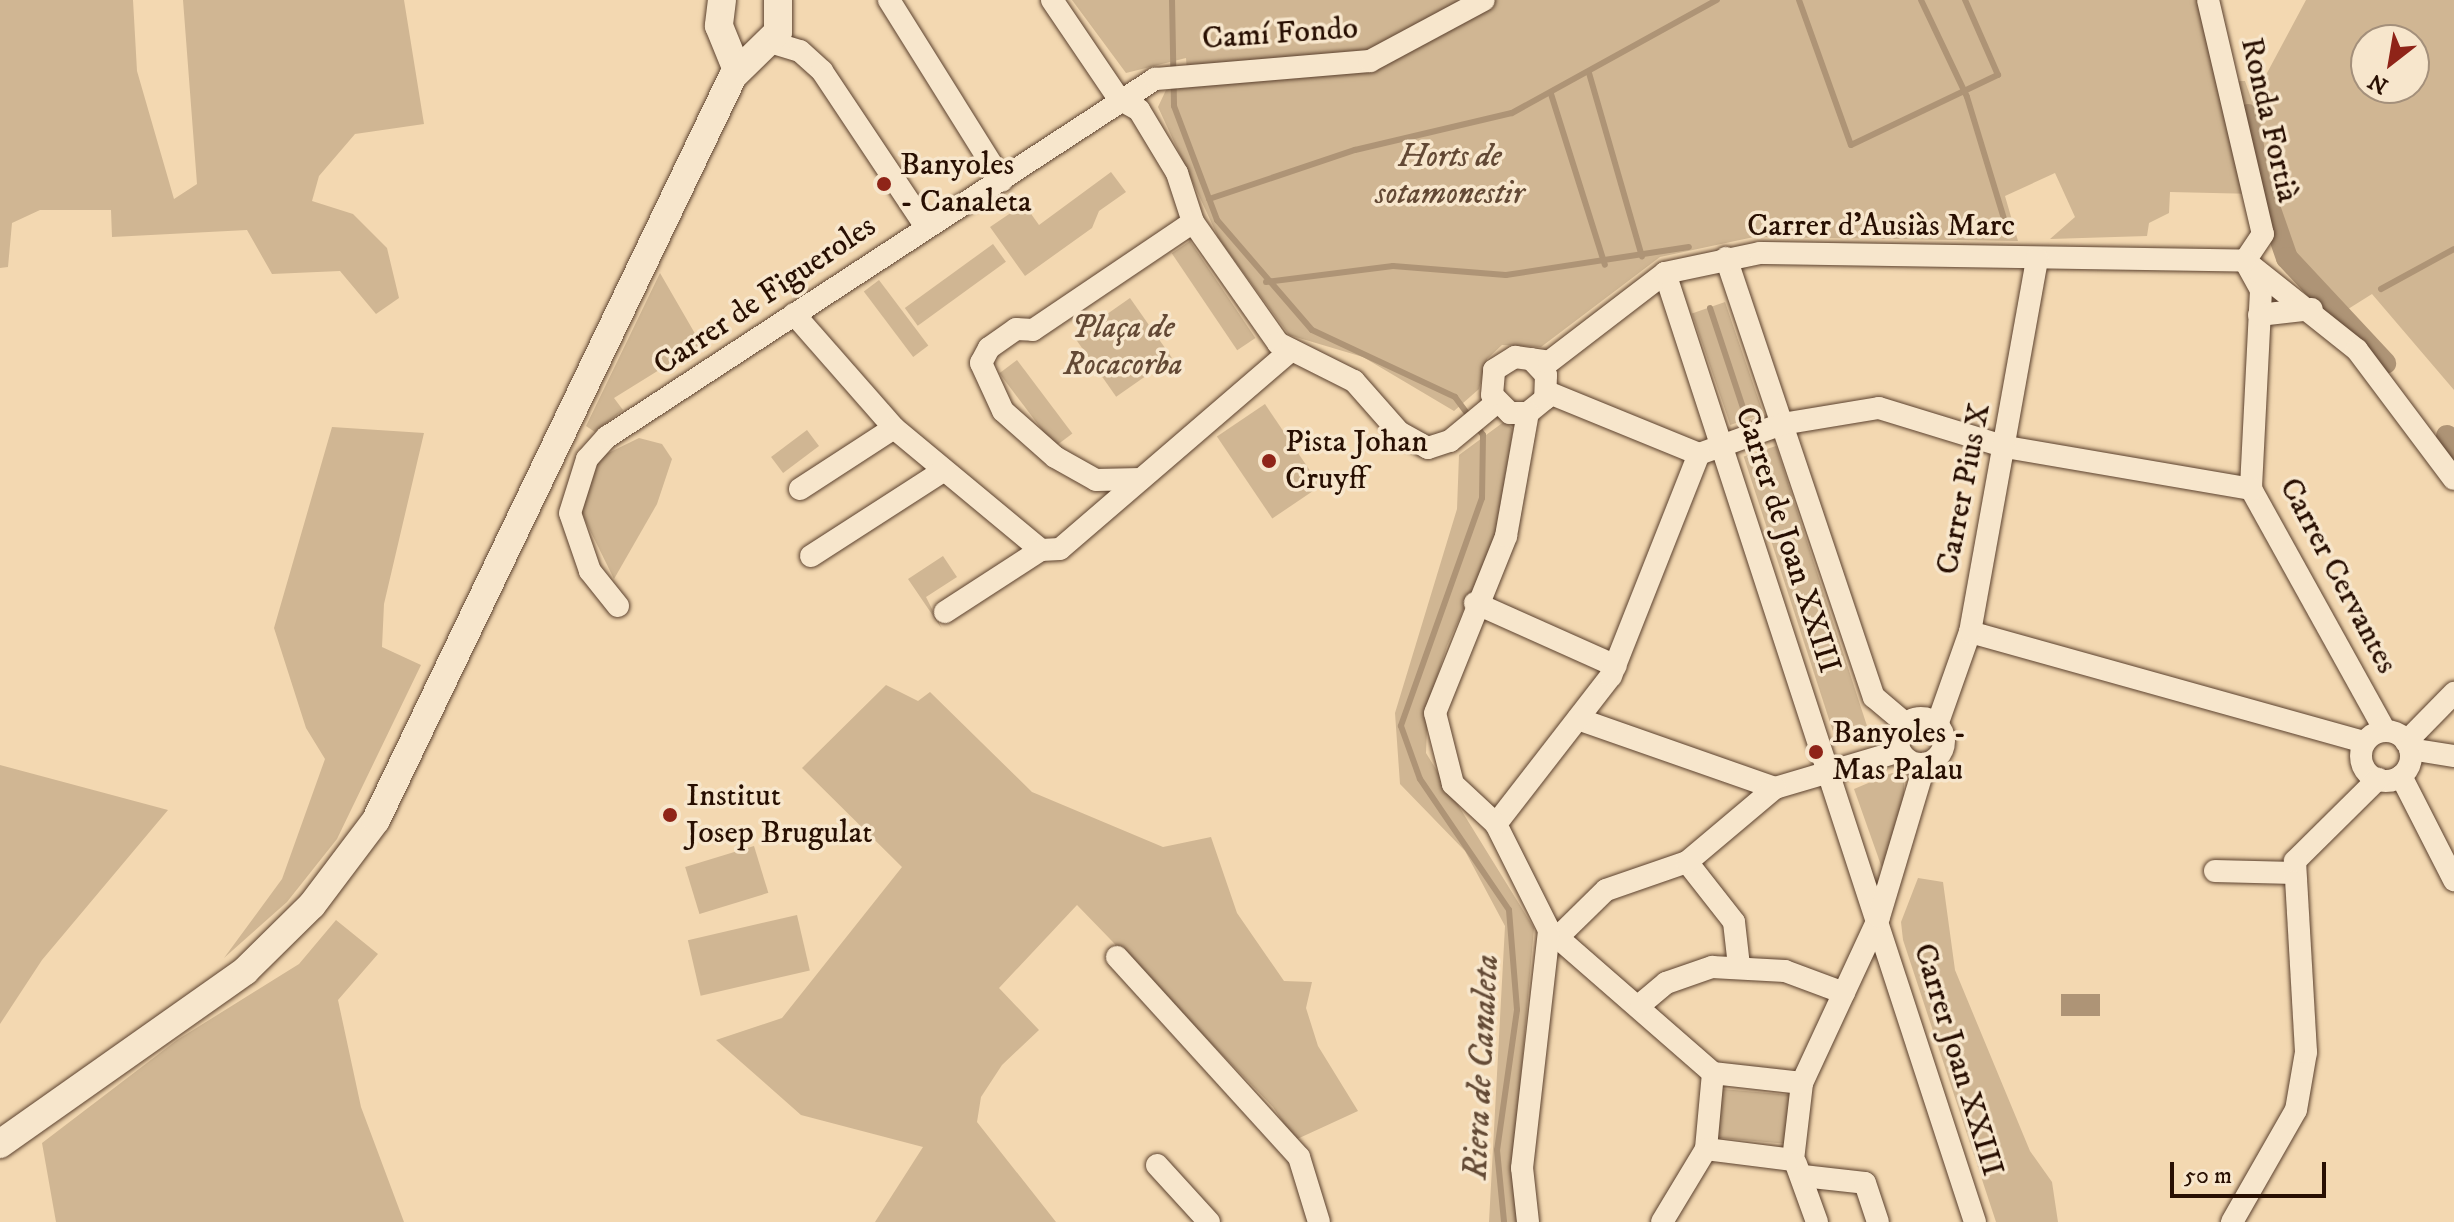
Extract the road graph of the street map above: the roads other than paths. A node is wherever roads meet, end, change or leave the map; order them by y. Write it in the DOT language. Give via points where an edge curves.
graph roads {
  1 [pos="720,0"];
  2 [pos="778,0"];
  3 [pos="889,0"];
  4 [pos="1052,0"];
  5 [pos="1484,0"];
  6 [pos="2208,0"];
  7 [pos="728,41"];
  8 [pos="765,45"];
  9 [pos="737,70"];
  10 [pos="1119,99"];
  11 [pos="1002,181"];
  12 [pos="1193,222"];
  13 [pos="926,227"];
  14 [pos="1726,258"];
  15 [pos="2037,259"];
  16 [pos="2245,261"];
  17 [pos="1665,273"];
  18 [pos="2312,309"];
  19 [pos="794,314"];
  20 [pos="2259,315"];
  21 [pos="1291,350"];
  22 [pos="1543,372"];
  23 [pos="1496,403"];
  24 [pos="1528,413"];
  25 [pos="1782,424"];
  26 [pos="894,428"];
  27 [pos="1724,447"];
  28 [pos="2006,447"];
  29 [pos="1699,454"];
  30 [pos="943,471"];
  31 [pos="1141,479"];
  32 [pos="2454,479"];
  33 [pos="800,489"];
  34 [pos="2251,489"];
  35 [pos="1041,550"];
  36 [pos="811,556"];
  37 [pos="1475,603"];
  38 [pos="618,606"];
  39 [pos="945,612"];
  40 [pos="1970,632"];
  41 [pos="1616,666"];
  42 [pos="2454,693"];
  43 [pos="1578,719"];
  44 [pos="1906,724"];
  45 [pos="1937,725"];
  46 [pos="2384,729"];
  47 [pos="2364,742"];
  48 [pos="2408,746"];
  49 [pos="1900,751"];
  50 [pos="2454,756"];
  51 [pos="1925,764"];
  52 [pos="2401,776"];
  53 [pos="1831,777"];
  54 [pos="2378,779"];
  55 [pos="1775,788"];
  56 [pos="1496,824"];
  57 [pos="1687,862"];
  58 [pos="2215,871"];
  59 [pos="2294,873"];
  60 [pos="2454,880"];
  61 [pos="1879,917"];
  62 [pos="1554,932"];
  63 [pos="1117,957"];
  64 [pos="1739,966"];
  65 [pos="1844,993"];
  66 [pos="1641,1004"];
  67 [pos="1713,1073"];
  68 [pos="1802,1083"];
  69 [pos="0,1144"];
  70 [pos="1706,1149"];
  71 [pos="1157,1165"];
  72 [pos="1798,1168"];
  73 [pos="1209,1222"];
  74 [pos="1319,1222"];
  75 [pos="1528,1222"];
  76 [pos="1662,1222"];
  77 [pos="1817,1222"];
  78 [pos="1878,1222"];
  79 [pos="1975,1222"];
  80 [pos="2232,1222"];
  1 -- 7 [label="street" via="717,18"];
  2 -- 8 [label="street" via="781,26"];
  3 -- 11 [label="street"];
  4 -- 10 [label="street"];
  5 -- 10 [label="street, Camí Fondo" via="1370,61 1292,72 1195,72 1155,79"];
  6 -- 16 [label="street, Ronda Fortià" via="2263,234"];
  7 -- 8 [label="street"];
  7 -- 9 [label="street"];
  8 -- 9 [label="street"];
  8 -- 13 [label="street" via="800,51 822,71"];
  9 -- 69 [label="street" via="376,820 312,905 245,971"];
  10 -- 11 [label="street, Carrer de Figueroles"];
  10 -- 12 [label="street" via="1139,110 1177,173"];
  11 -- 13 [label="street, Carrer de Figueroles"];
  12 -- 21 [label="street" via="1267,331"];
  12 -- 31 [label="street" via="1033,330 1016,329 989,348 981,363 1003,411 1096,480"];
  13 -- 19 [label="street, Carrer de Figueroles"];
  14 -- 15 [label="street, Carrer d'Ausiàs Marc"];
  14 -- 17 [label="street, Carrer d'Ausiàs Marc"];
  14 -- 25 [label="street, Carrer de Joan XXIII"];
  15 -- 16 [label="street, Carrer d'Ausiàs Marc"];
  15 -- 28 [label="street, Carrer Pius X"];
  16 -- 18 [label="street"];
  16 -- 20 [label="street, Carrer Cervantes" via="2261,290"];
  17 -- 22 [label="street, Carrer d'Ausiàs Marc"];
  17 -- 27 [label="street, Carrer de Joan XXIII"];
  18 -- 20 [label="street"];
  18 -- 32 [label="street" via="2357,350"];
  19 -- 26 [label="street"];
  19 -- 38 [label="street, Carrer de Figueroles" via="607,437 587,459 570,513 590,571"];
  20 -- 34 [label="street, Carrer Cervantes"];
  21 -- 23 [label="street" via="1354,381 1399,432 1428,448 1450,441"];
  21 -- 31 [label="street"];
  22 -- 23 [label="street" via="1515,357 1494,370"];
  22 -- 24 [label="street"];
  22 -- 29 [label="street"];
  23 -- 24 [label="street" via="1510,413"];
  24 -- 37 [label="street" via="1506,536"];
  25 -- 27 [label="street"];
  25 -- 28 [label="street" via="1879,408"];
  25 -- 44 [label="street, Carrer de Joan XXIII" via="1874,697"];
  26 -- 30 [label="street"];
  26 -- 33 [label="street"];
  27 -- 29 [label="street"];
  27 -- 53 [label="street, Carrer de Joan XXIII"];
  28 -- 34 [label="street"];
  28 -- 40 [label="street, Carrer Pius X"];
  29 -- 41 [label="street"];
  30 -- 35 [label="street"];
  30 -- 36 [label="street"];
  31 -- 35 [label="street" via="1060,549"];
  34 -- 46 [label="street, Carrer Cervantes"];
  35 -- 39 [label="street"];
  37 -- 41 [label="street"];
  37 -- 56 [label="street" via="1442,685 1435,726 1453,784"];
  40 -- 45 [label="street, Carrer Pius X"];
  40 -- 47 [label="street"];
  41 -- 43 [label="street"];
  42 -- 48 [label="street"];
  43 -- 55 [label="street"];
  43 -- 56 [label="street"];
  44 -- 45 [label="street" via="1922,718"];
  44 -- 49 [label="street"];
  45 -- 51 [label="street" via="1942,752"];
  46 -- 47 [label="street"];
  46 -- 48 [label="street"];
  47 -- 54 [label="street" via="2362,766"];
  48 -- 50 [label="street"];
  48 -- 52 [label="street"];
  49 -- 51 [label="street"];
  49 -- 53 [label="street"];
  51 -- 61 [label="street"];
  52 -- 54 [label="street"];
  52 -- 60 [label="street"];
  53 -- 55 [label="street"];
  53 -- 61 [label="street, Carrer de Joan XXIII"];
  54 -- 59 [label="street" via="2295,861"];
  55 -- 57 [label="street"];
  56 -- 62 [label="street"];
  57 -- 62 [label="street" via="1606,890"];
  57 -- 64 [label="street" via="1734,922"];
  58 -- 59 [label="street"];
  59 -- 80 [label="street" via="2306,1052 2298,1096"];
  61 -- 65 [label="street"];
  61 -- 79 [label="street, Carrer Joan XXIII"];
  62 -- 66 [label="street"];
  62 -- 75 [label="street" via="1522,1168"];
  63 -- 74 [label="street" via="1299,1157"];
  64 -- 65 [label="street" via="1785,971"];
  64 -- 66 [label="street" via="1686,974"];
  65 -- 68 [label="street"];
  66 -- 67 [label="street"];
  67 -- 68 [label="street"];
  67 -- 70 [label="street"];
  68 -- 72 [label="street"];
  70 -- 72 [label="street"];
  70 -- 76 [label="street"];
  71 -- 73 [label="street"];
  72 -- 77 [label="street"];
  72 -- 78 [label="street" via="1865,1183"];
}
